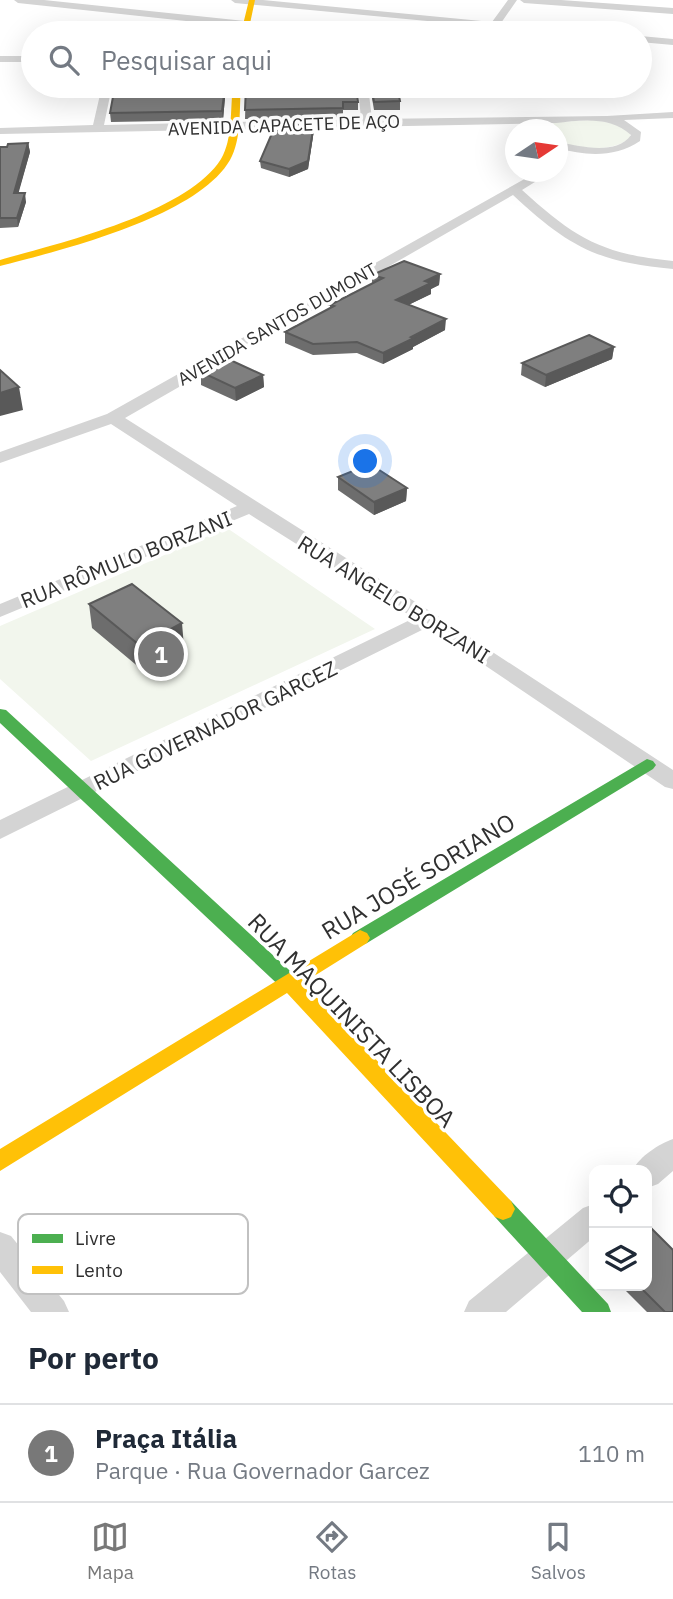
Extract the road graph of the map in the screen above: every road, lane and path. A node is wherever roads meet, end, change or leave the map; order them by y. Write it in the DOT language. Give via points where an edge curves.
graph roads {
  1 [pos="18,0"];
  2 [pos="234,0"];
  3 [pos="513,0"];
  4 [pos="524,0"];
  5 [pos="252,1"];
  6 [pos="673,11"];
  7 [pos="182,21"];
  8 [pos="246,21"];
  9 [pos="454,21"];
  10 [pos="497,21"];
  11 [pos="652,40"];
  12 [pos="673,42"];
  13 [pos="0,59"];
  14 [pos="21,59"];
  15 [pos="104,98"];
  16 [pos="234,98"];
  17 [pos="364,98"];
  18 [pos="673,115"];
  19 [pos="589,117"];
  20 [pos="569,118"];
  21 [pos="564,119"];
  22 [pos="367,122"];
  23 [pos="98,129"];
  24 [pos="633,129"];
  25 [pos="646,129"];
  26 [pos="0,131"];
  27 [pos="224,135"];
  28 [pos="256,138"];
  29 [pos="568,147"];
  30 [pos="577,149"];
  31 [pos="568,155"];
  32 [pos="527,182"];
  33 [pos="514,189"];
  34 [pos="0,263"];
  35 [pos="673,265"];
  36 [pos="113,418"];
  37 [pos="0,458"];
  38 [pos="251,507"];
  39 [pos="0,611"];
  40 [pos="429,618"];
  41 [pos="0,714"];
  42 [pos="647,765"];
  43 [pos="673,781"];
  44 [pos="82,792"];
  45 [pos="0,830"];
  46 [pos="288,981"];
  47 [pos="673,1152"];
  48 [pos="0,1161"];
  49 [pos="652,1170"];
  50 [pos="589,1223"];
  51 [pos="0,1247"];
  52 [pos="547,1258"];
  53 [pos="18,1270"];
  54 [pos="38,1294"];
  55 [pos="52,1312"];
  56 [pos="481,1312"];
  57 [pos="599,1312"];
  1 -- 7 [label="street"];
  2 -- 5 [label="street"];
  3 -- 10 [label="street"];
  4 -- 6 [label="street"];
  5 -- 8 [label="street"];
  5 -- 9 [label="street"];
  11 -- 12 [label="street"];
  13 -- 14 [label="street"];
  15 -- 23 [label="street"];
  16 -- 27 [label="street"];
  17 -- 22 [label="street"];
  18 -- 19 [label="street"];
  19 -- 20 [label="street, AVENIDA CAPACETE DE AÇO"];
  19 -- 24 [label="street"];
  20 -- 21 [label="street"];
  20 -- 22 [label="street, AVENIDA CAPACETE DE AÇO"];
  22 -- 27 [label="street, AVENIDA CAPACETE DE AÇO"];
  23 -- 26 [label="street, AVENIDA CAPACETE DE AÇO"];
  23 -- 27 [label="street, AVENIDA CAPACETE DE AÇO"];
  24 -- 25 [label="street"];
  24 -- 30 [label="street" via="636,139 621,147"];
  27 -- 28 [label="street, AVENIDA CAPACETE DE AÇO"];
  27 -- 34 [label="street" via="225,160 207,181 182,198 122,225"];
  29 -- 30 [label="street"];
  30 -- 31 [label="street"];
  32 -- 33 [label="street, AVENIDA SANTOS DUMONT"];
  33 -- 35 [label="street" via="585,248"];
  33 -- 36 [label="street, AVENIDA SANTOS DUMONT"];
  36 -- 37 [label="street, AVENIDA SANTOS DUMONT"];
  36 -- 38 [label="street, RUA ANGELO BORZANI"];
  38 -- 39 [label="street, RUA RÔMULO BORZANI"];
  38 -- 40 [label="street, RUA ANGELO BORZANI"];
  40 -- 42 [label="street, RUA ANGELO BORZANI"];
  40 -- 44 [label="street, RUA GOVERNADOR GARCEZ"];
  41 -- 44 [label="street, RUA MAQUINISTA LISBOA"];
  42 -- 43 [label="street, RUA ANGELO BORZANI"];
  42 -- 46 [label="street, RUA JOSÉ SORIANO"];
  44 -- 45 [label="street, RUA GOVERNADOR GARCEZ"];
  44 -- 46 [label="street, RUA MAQUINISTA LISBOA"];
  46 -- 48 [label="street, RUA JOSÉ SORIANO"];
  46 -- 52 [label="street, RUA MAQUINISTA LISBOA"];
  47 -- 49 [label="street"];
  50 -- 52 [label="street"];
  51 -- 53 [label="street"];
  52 -- 56 [label="street"];
  52 -- 57 [label="street, RUA MAQUINISTA LISBOA"];
  54 -- 55 [label="street"];
}
